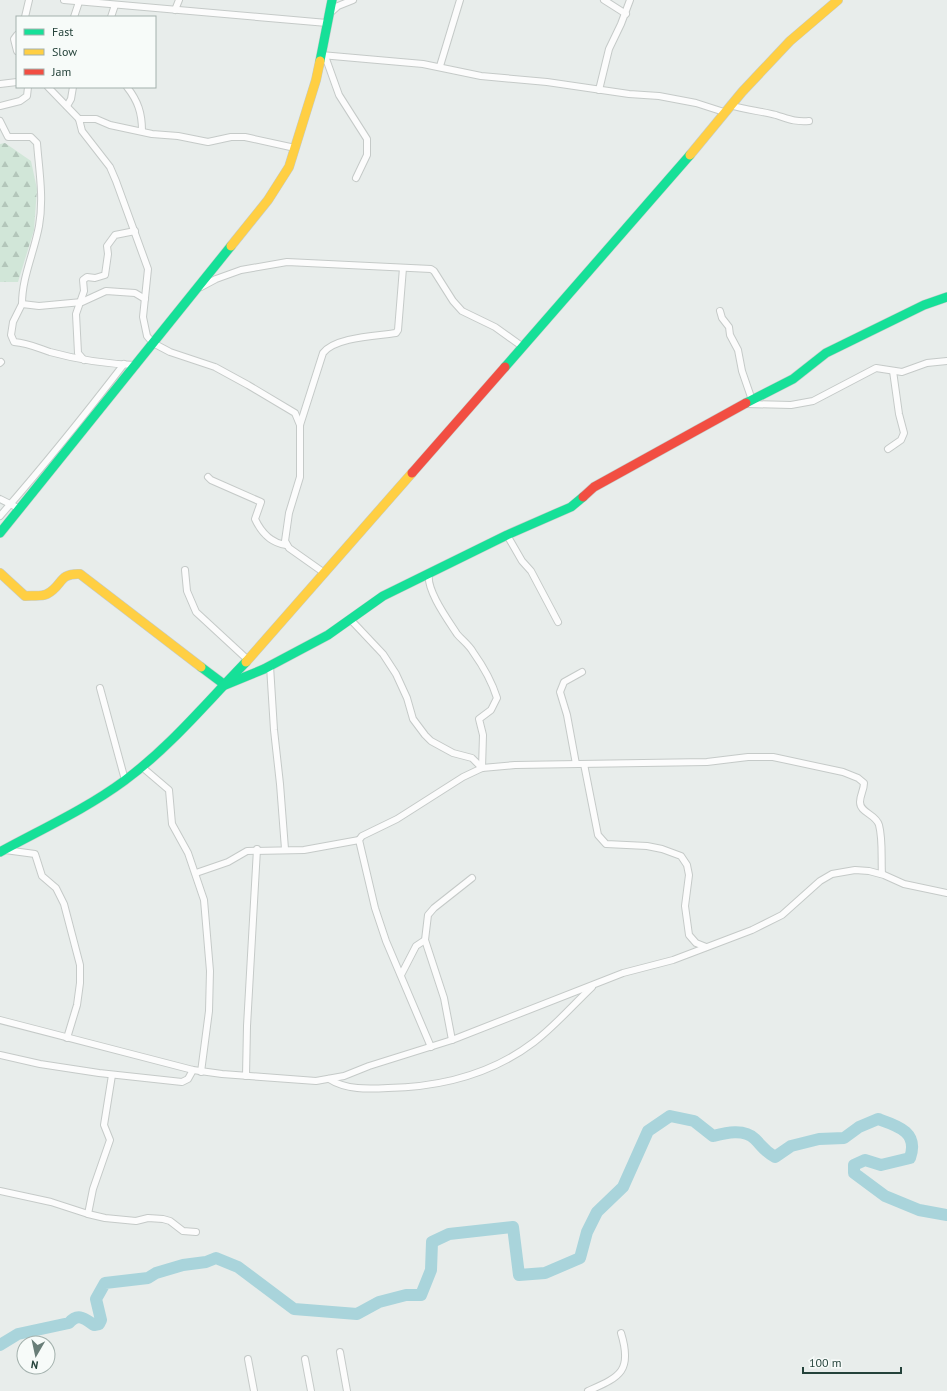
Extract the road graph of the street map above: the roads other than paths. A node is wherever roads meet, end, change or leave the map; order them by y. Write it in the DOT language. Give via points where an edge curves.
graph roads {
  1 [pos="29,0"];
  2 [pos="64,0"];
  3 [pos="179,0"];
  4 [pos="332,0"];
  5 [pos="352,0"];
  6 [pos="460,0"];
  7 [pos="604,0"];
  8 [pos="630,0"];
  9 [pos="838,0"];
  10 [pos="79,2"];
  11 [pos="95,2"];
  12 [pos="115,5"];
  13 [pos="175,10"];
  14 [pos="626,14"];
  15 [pos="25,16"];
  16 [pos="74,16"];
  17 [pos="111,16"];
  18 [pos="328,18"];
  19 [pos="16,36"];
  20 [pos="16,47"];
  21 [pos="323,55"];
  22 [pos="440,66"];
  23 [pos="16,82"];
  24 [pos="0,84"];
  25 [pos="28,88"];
  26 [pos="49,88"];
  27 [pos="73,88"];
  28 [pos="128,88"];
  29 [pos="599,90"];
  30 [pos="730,105"];
  31 [pos="0,106"];
  32 [pos="67,106"];
  33 [pos="724,112"];
  34 [pos="79,119"];
  35 [pos="0,121"];
  36 [pos="809,121"];
  37 [pos="142,131"];
  38 [pos="295,148"];
  39 [pos="356,178"];
  40 [pos="135,231"];
  41 [pos="403,268"];
  42 [pos="197,289"];
  43 [pos="947,297"];
  44 [pos="145,299"];
  45 [pos="82,302"];
  46 [pos="22,304"];
  47 [pos="720,311"];
  48 [pos="153,343"];
  49 [pos="523,347"];
  50 [pos="86,361"];
  51 [pos="947,361"];
  52 [pos="124,364"];
  53 [pos="136,365"];
  54 [pos="894,371"];
  55 [pos="749,402"];
  56 [pos="300,425"];
  57 [pos="888,449"];
  58 [pos="208,476"];
  59 [pos="0,499"];
  60 [pos="11,504"];
  61 [pos="20,509"];
  62 [pos="0,516"];
  63 [pos="0,533"];
  64 [pos="507,534"];
  65 [pos="286,545"];
  66 [pos="185,570"];
  67 [pos="323,572"];
  68 [pos="0,573"];
  69 [pos="429,574"];
  70 [pos="350,619"];
  71 [pos="558,622"];
  72 [pos="248,660"];
  73 [pos="270,666"];
  74 [pos="582,672"];
  75 [pos="225,685"];
  76 [pos="100,688"];
  77 [pos="576,764"];
  78 [pos="584,764"];
  79 [pos="142,767"];
  80 [pos="482,768"];
  81 [pos="126,780"];
  82 [pos="359,840"];
  83 [pos="257,849"];
  84 [pos="285,849"];
  85 [pos="2,851"];
  86 [pos="196,873"];
  87 [pos="882,874"];
  88 [pos="472,878"];
  89 [pos="947,893"];
  90 [pos="425,940"];
  91 [pos="706,948"];
  92 [pos="401,975"];
  93 [pos="594,985"];
  94 [pos="0,1020"];
  95 [pos="67,1038"];
  96 [pos="452,1040"];
  97 [pos="431,1047"];
  98 [pos="0,1055"];
  99 [pos="193,1070"];
  100 [pos="201,1072"];
  101 [pos="112,1075"];
  102 [pos="246,1076"];
  103 [pos="329,1079"];
  104 [pos="0,1191"];
  105 [pos="88,1214"];
  106 [pos="196,1232"];
  107 [pos="621,1333"];
  108 [pos="340,1352"];
  109 [pos="305,1358"];
  110 [pos="248,1359"];
  111 [pos="254,1391"];
  112 [pos="311,1391"];
  113 [pos="348,1391"];
  114 [pos="588,1391"];
  1 -- 15 [label="street"];
  2 -- 10 [label="street"];
  3 -- 13 [label="street"];
  4 -- 18 [label="street"];
  5 -- 18 [label="street" via="338,6"];
  6 -- 22 [label="street"];
  7 -- 14 [label="street"];
  8 -- 14 [label="street"];
  9 -- 30 [label="street" via="790,41"];
  10 -- 11 [label="street"];
  10 -- 16 [label="street"];
  11 -- 12 [label="street"];
  12 -- 13 [label="street"];
  12 -- 17 [label="street"];
  13 -- 18 [label="street"];
  14 -- 29 [label="street" via="609,49"];
  18 -- 21 [label="street"];
  19 -- 20 [label="street"];
  21 -- 22 [label="street"];
  21 -- 38 [label="street"];
  21 -- 39 [label="street" via="338,95 367,139 367,155"];
  22 -- 29 [label="street" via="481,76"];
  23 -- 24 [label="street"];
  25 -- 31 [label="street" via="27,96 20,101"];
  26 -- 32 [label="street"];
  27 -- 32 [label="street"];
  28 -- 37 [label="street" via="136,98 140,110"];
  29 -- 33 [label="street" via="659,96 696,103"];
  30 -- 33 [label="street"];
  30 -- 36 [label="street" via="786,120"];
  32 -- 34 [label="street"];
  33 -- 49 [label="street" via="671,178"];
  34 -- 37 [label="street" via="96,119 110,125"];
  34 -- 40 [label="street" via="82,131 110,167"];
  35 -- 46 [label="street" via="8,138 31,137 37,143 42,200 39,225 22,286"];
  37 -- 38 [label="street" via="208,142 245,137"];
  38 -- 42 [label="street" via="289,168 272,194"];
  40 -- 44 [label="street" via="148,269"];
  40 -- 45 [label="street" via="115,235 107,246 105,275 86,277 83,280"];
  41 -- 42 [label="street" via="287,262 241,270"];
  41 -- 49 [label="street" via="426,268 434,271 462,311 495,327"];
  41 -- 56 [label="street" via="398,330 396,333 351,340 326,348"];
  42 -- 48 [label="street"];
  43 -- 55 [label="street" via="924,305 826,353 793,379"];
  44 -- 45 [label="street" via="135,293 106,291"];
  44 -- 48 [label="street" via="144,330"];
  45 -- 46 [label="street" via="39,306"];
  45 -- 50 [label="street" via="76,314 78,353"];
  46 -- 50 [label="street" via="13,322 11,335 14,342 26,342"];
  47 -- 55 [label="street" via="738,350"];
  48 -- 53 [label="street"];
  48 -- 56 [label="street" via="170,352 215,367 248,385 294,413"];
  49 -- 67 [label="street"];
  50 -- 52 [label="street"];
  51 -- 54 [label="street" via="927,363 902,372"];
  52 -- 53 [label="street"];
  52 -- 60 [label="street" via="58,449 43,463"];
  53 -- 61 [label="street"];
  54 -- 55 [label="street" via="876,368 813,401 791,405"];
  54 -- 57 [label="street" via="904,433 901,440"];
  55 -- 64 [label="street" via="594,487 571,507"];
  56 -- 65 [label="street" via="300,477 289,513"];
  58 -- 65 [label="street" via="211,480 261,502 255,519 261,532 279,544"];
  59 -- 60 [label="street"];
  60 -- 61 [label="street"];
  60 -- 62 [label="street"];
  61 -- 63 [label="street"];
  64 -- 69 [label="street"];
  64 -- 71 [label="street" via="522,561 531,571"];
  65 -- 67 [label="street"];
  66 -- 72 [label="street" via="187,591 196,612"];
  67 -- 72 [label="street"];
  68 -- 75 [label="street" via="25,596 46,594 69,572 80,574"];
  69 -- 70 [label="street" via="383,596"];
  69 -- 80 [label="street" via="428,583 434,595 457,633 481,664 497,698 491,710 479,719 483,735"];
  70 -- 73 [label="street" via="328,635"];
  70 -- 80 [label="street" via="383,654 407,698 413,719 425,735 454,753 472,758"];
  72 -- 75 [label="street"];
  73 -- 75 [label="street"];
  73 -- 84 [label="street"];
  74 -- 77 [label="street" via="564,682 560,692"];
  75 -- 79 [label="street"];
  76 -- 81 [label="street"];
  77 -- 78 [label="street"];
  77 -- 80 [label="street"];
  78 -- 87 [label="street" via="707,762 773,757 850,774 864,784 860,802 879,825"];
  78 -- 91 [label="street" via="598,835 606,844 662,849 681,856 687,865 689,875 685,906 689,935 696,943"];
  79 -- 81 [label="street"];
  79 -- 86 [label="street" via="169,790 172,824"];
  80 -- 82 [label="street"];
  81 -- 85 [label="street" via="97,799"];
  82 -- 84 [label="street" via="304,850"];
  82 -- 92 [label="street" via="375,908"];
  83 -- 84 [label="street"];
  83 -- 86 [label="street"];
  83 -- 102 [label="street"];
  85 -- 95 [label="street" via="35,854 42,876 56,888 64,904 80,965 77,1005"];
  86 -- 100 [label="street" via="204,900 210,971 209,1011"];
  87 -- 89 [label="street" via="904,884"];
  87 -- 91 [label="street" via="855,870 832,874 820,881 782,915"];
  88 -- 90 [label="street" via="428,915"];
  90 -- 92 [label="street" via="416,946"];
  90 -- 96 [label="street" via="444,998"];
  91 -- 93 [label="street" via="658,965 623,973"];
  92 -- 97 [label="street"];
  93 -- 96 [label="street"];
  93 -- 103 [label="street" via="534,1042 495,1066 472,1075 425,1086 393,1088 357,1088 336,1084"];
  94 -- 95 [label="street"];
  95 -- 99 [label="street"];
  96 -- 97 [label="street"];
  97 -- 103 [label="street"];
  98 -- 101 [label="street"];
  99 -- 100 [label="street"];
  99 -- 101 [label="street" via="188,1079 182,1082"];
  100 -- 102 [label="street"];
  101 -- 105 [label="street" via="104,1125 110,1140 93,1189"];
  102 -- 103 [label="street" via="316,1081"];
  104 -- 105 [label="street"];
  105 -- 106 [label="street" via="136,1221 148,1218 163,1219 183,1231"];
  107 -- 114 [label="street" via="625,1346 624,1362 620,1372 614,1379"];
  108 -- 113 [label="street"];
  109 -- 112 [label="street"];
  110 -- 111 [label="street"];
}
